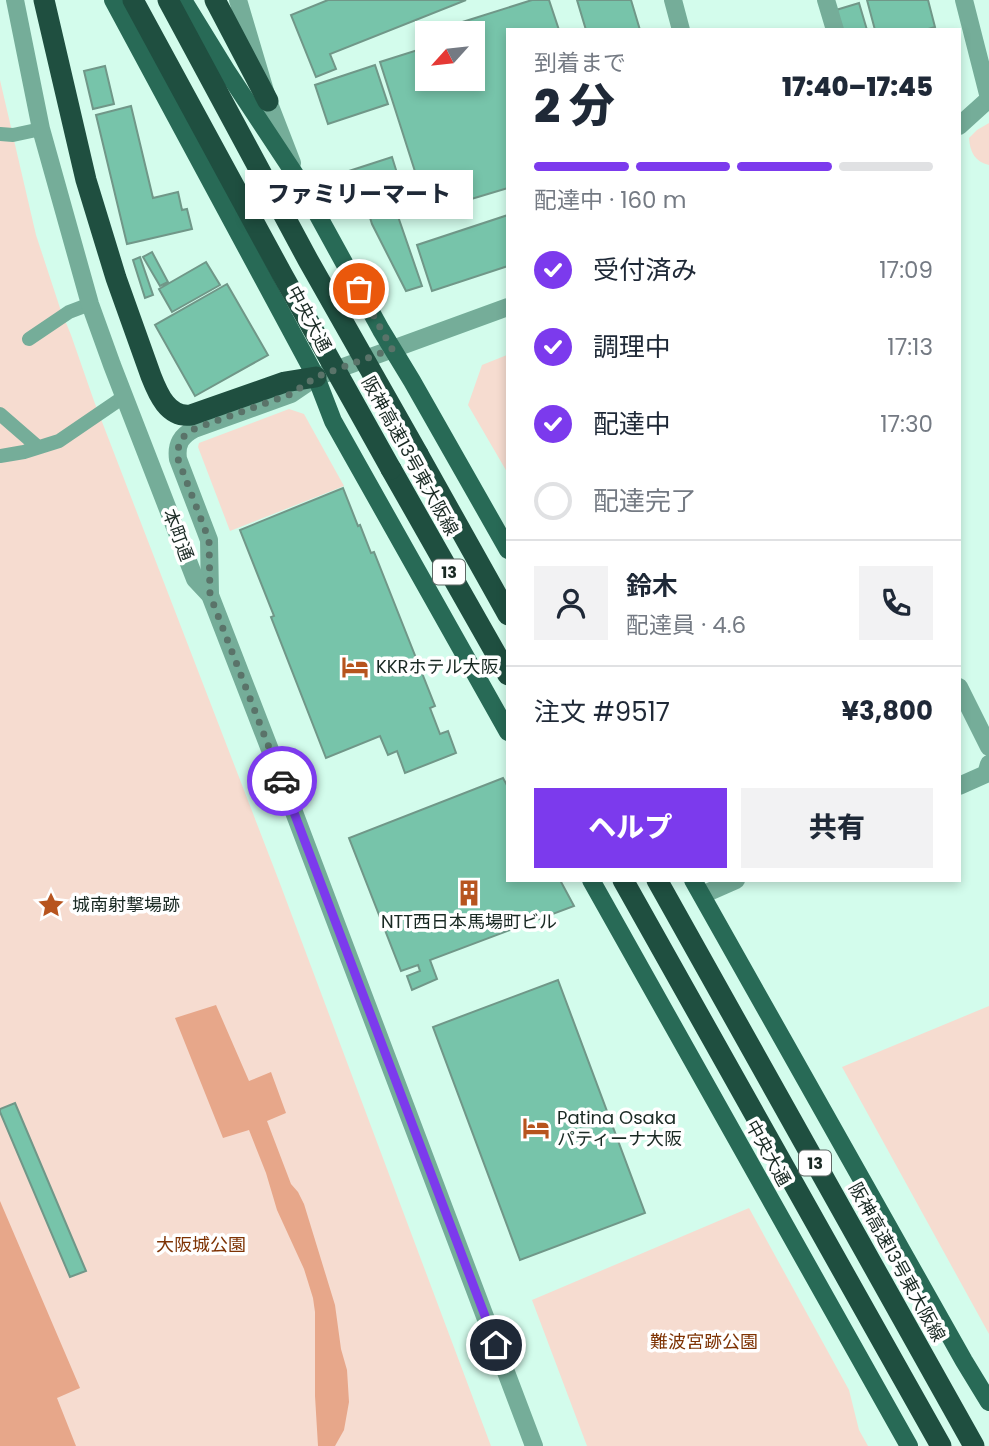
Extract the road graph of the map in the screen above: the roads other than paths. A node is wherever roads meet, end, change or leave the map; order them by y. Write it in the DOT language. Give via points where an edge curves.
graph roads {
  1 [pos="15,0"];
  2 [pos="44,0"];
  3 [pos="113,0"];
  4 [pos="133,0"];
  5 [pos="168,0"];
  6 [pos="183,0"];
  7 [pos="215,0"];
  8 [pos="238,0"];
  9 [pos="673,0"];
  10 [pos="826,0"];
  11 [pos="964,0"];
  12 [pos="680,28"];
  13 [pos="834,28"];
  14 [pos="965,31"];
  15 [pos="989,98"];
  16 [pos="268,100"];
  17 [pos="961,124"];
  18 [pos="41,129"];
  19 [pos="0,134"];
  20 [pos="298,179"];
  21 [pos="90,304"];
  22 [pos="506,308"];
  23 [pos="29,339"];
  24 [pos="392,349"];
  25 [pos="316,377"];
  26 [pos="125,396"];
  27 [pos="0,414"];
  28 [pos="38,447"];
  29 [pos="0,456"];
  30 [pos="506,546"];
  31 [pos="210,595"];
  32 [pos="506,611"];
  33 [pos="506,671"];
  34 [pos="961,691"];
  35 [pos="506,728"];
  36 [pos="989,747"];
  37 [pos="989,764"];
  38 [pos="961,785"];
  39 [pos="592,882"];
  40 [pos="624,882"];
  41 [pos="658,882"];
  42 [pos="726,882"];
  43 [pos="697,888"];
  44 [pos="989,1402"];
  45 [pos="534,1446"];
  46 [pos="909,1446"];
  47 [pos="941,1446"];
  48 [pos="974,1446"];
  1 -- 18 [label="street, 本町通"];
  2 -- 25 [label="highway" via="100,230 134,331 166,406 184,416 285,382"];
  3 -- 25 [label="main road, 中央大通"];
  4 -- 33 [label="highway, 阪神高速13号東大阪線 / 13, bridge"];
  5 -- 32 [label="highway, 阪神高速13号東大阪線 / 13, bridge"];
  6 -- 20 [label="main road"];
  7 -- 16 [label="highway"];
  8 -- 16 [label="street"];
  9 -- 12 [label="street"];
  10 -- 13 [label="street"];
  11 -- 14 [label="street"];
  14 -- 15 [label="street"];
  15 -- 17 [label="street"];
  16 -- 20 [label="street"];
  18 -- 19 [label="lane"];
  18 -- 21 [label="street, 本町通"];
  20 -- 24 [label="main road"];
  21 -- 23 [label="lane"];
  21 -- 26 [label="street, 本町通"];
  22 -- 24 [label="street"];
  24 -- 25 [label="street"];
  24 -- 30 [label="main road"];
  25 -- 31 [label="street" via="291,394 194,429 180,440 178,459 209,540"];
  25 -- 35 [label="main road, 中央大通" via="345,443"];
  26 -- 28 [label="lane" via="59,441"];
  26 -- 31 [label="street, 本町通" via="195,579"];
  27 -- 28 [label="lane"];
  28 -- 29 [label="lane"];
  31 -- 45 [label="street, 本町通"];
  34 -- 36 [label="street"];
  37 -- 38 [label="street" via="986,774"];
  39 -- 46 [label="main road, 中央大通"];
  40 -- 47 [label="highway, 13"];
  41 -- 48 [label="highway, 阪神高速13号東大阪線 / 13"];
  42 -- 43 [label="street"];
  43 -- 44 [label="main road"];
}
